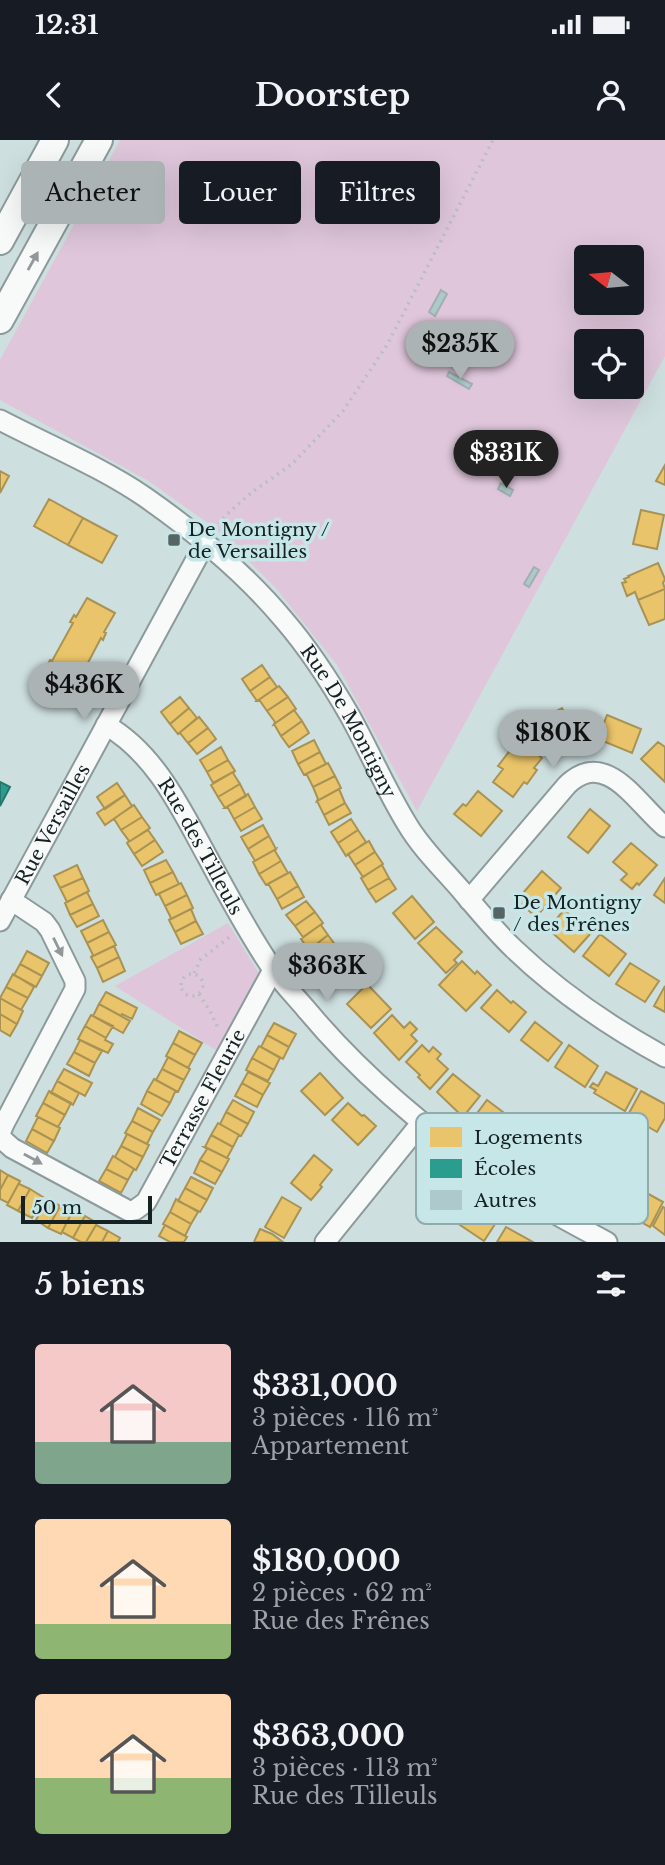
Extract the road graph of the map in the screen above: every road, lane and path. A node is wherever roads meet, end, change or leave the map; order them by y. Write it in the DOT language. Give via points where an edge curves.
graph roads {
  1 [pos="55,140"];
  2 [pos="99,140"];
  3 [pos="493,140"];
  4 [pos="43,161"];
  5 [pos="87,161"];
  6 [pos="21,202"];
  7 [pos="53,224"];
  8 [pos="0,241"];
  9 [pos="0,320"];
  10 [pos="0,420"];
  11 [pos="205,543"];
  12 [pos="106,725"];
  13 [pos="665,827"];
  14 [pos="12,900"];
  15 [pos="470,900"];
  16 [pos="0,921"];
  17 [pos="245,926"];
  18 [pos="274,970"];
  19 [pos="194,973"];
  20 [pos="199,994"];
  21 [pos="228,1051"];
  22 [pos="665,1057"];
  23 [pos="416,1117"];
  24 [pos="416,1129"];
  25 [pos="576,1224"];
  26 [pos="325,1242"];
  27 [pos="607,1242"];
  1 -- 4 [label="street"];
  2 -- 5 [label="street"];
  3 -- 11 [label="path" via="387,345 343,411 292,464 227,514"];
  6 -- 8 [label="street"];
  9 -- 7 [label="street, one-way"];
  10 -- 11 [label="street, Rue De Montigny" via="110,476"];
  11 -- 12 [label="street, Rue Versailles"];
  11 -- 15 [label="street, Rue De Montigny" via="245,578 308,652 349,714 408,826"];
  12 -- 14 [label="street, Rue Versailles"];
  12 -- 17 [label="street, Rue des Tilleuls" via="158,772"];
  13 -- 15 [label="street" via="610,775 586,772 567,785"];
  14 -- 16 [label="street, Rue Versailles"];
  14 -- 21 [label="street, Terrasse Fleurie, one-way" via="50,930 75,989 4,1124 1,1138 5,1143 123,1208 135,1210 146,1202"];
  15 -- 22 [label="street, Rue De Montigny" via="537,971 586,1009"];
  17 -- 18 [label="street, Rue des Tilleuls"];
  17 -- 19 [label="path" via="201,959"];
  18 -- 21 [label="street, Terrasse Fleurie"];
  18 -- 23 [label="street, Rue des Tilleuls" via="353,1062"];
  19 -- 20 [label="path" via="202,980"];
  19 -- 20 [label="path" via="183,977 180,984 188,996"];
  20 -- 21 [label="path"];
  24 -- 26 [label="street"];
  25 -- 27 [label="street, Rue des Tilleuls"];
}
